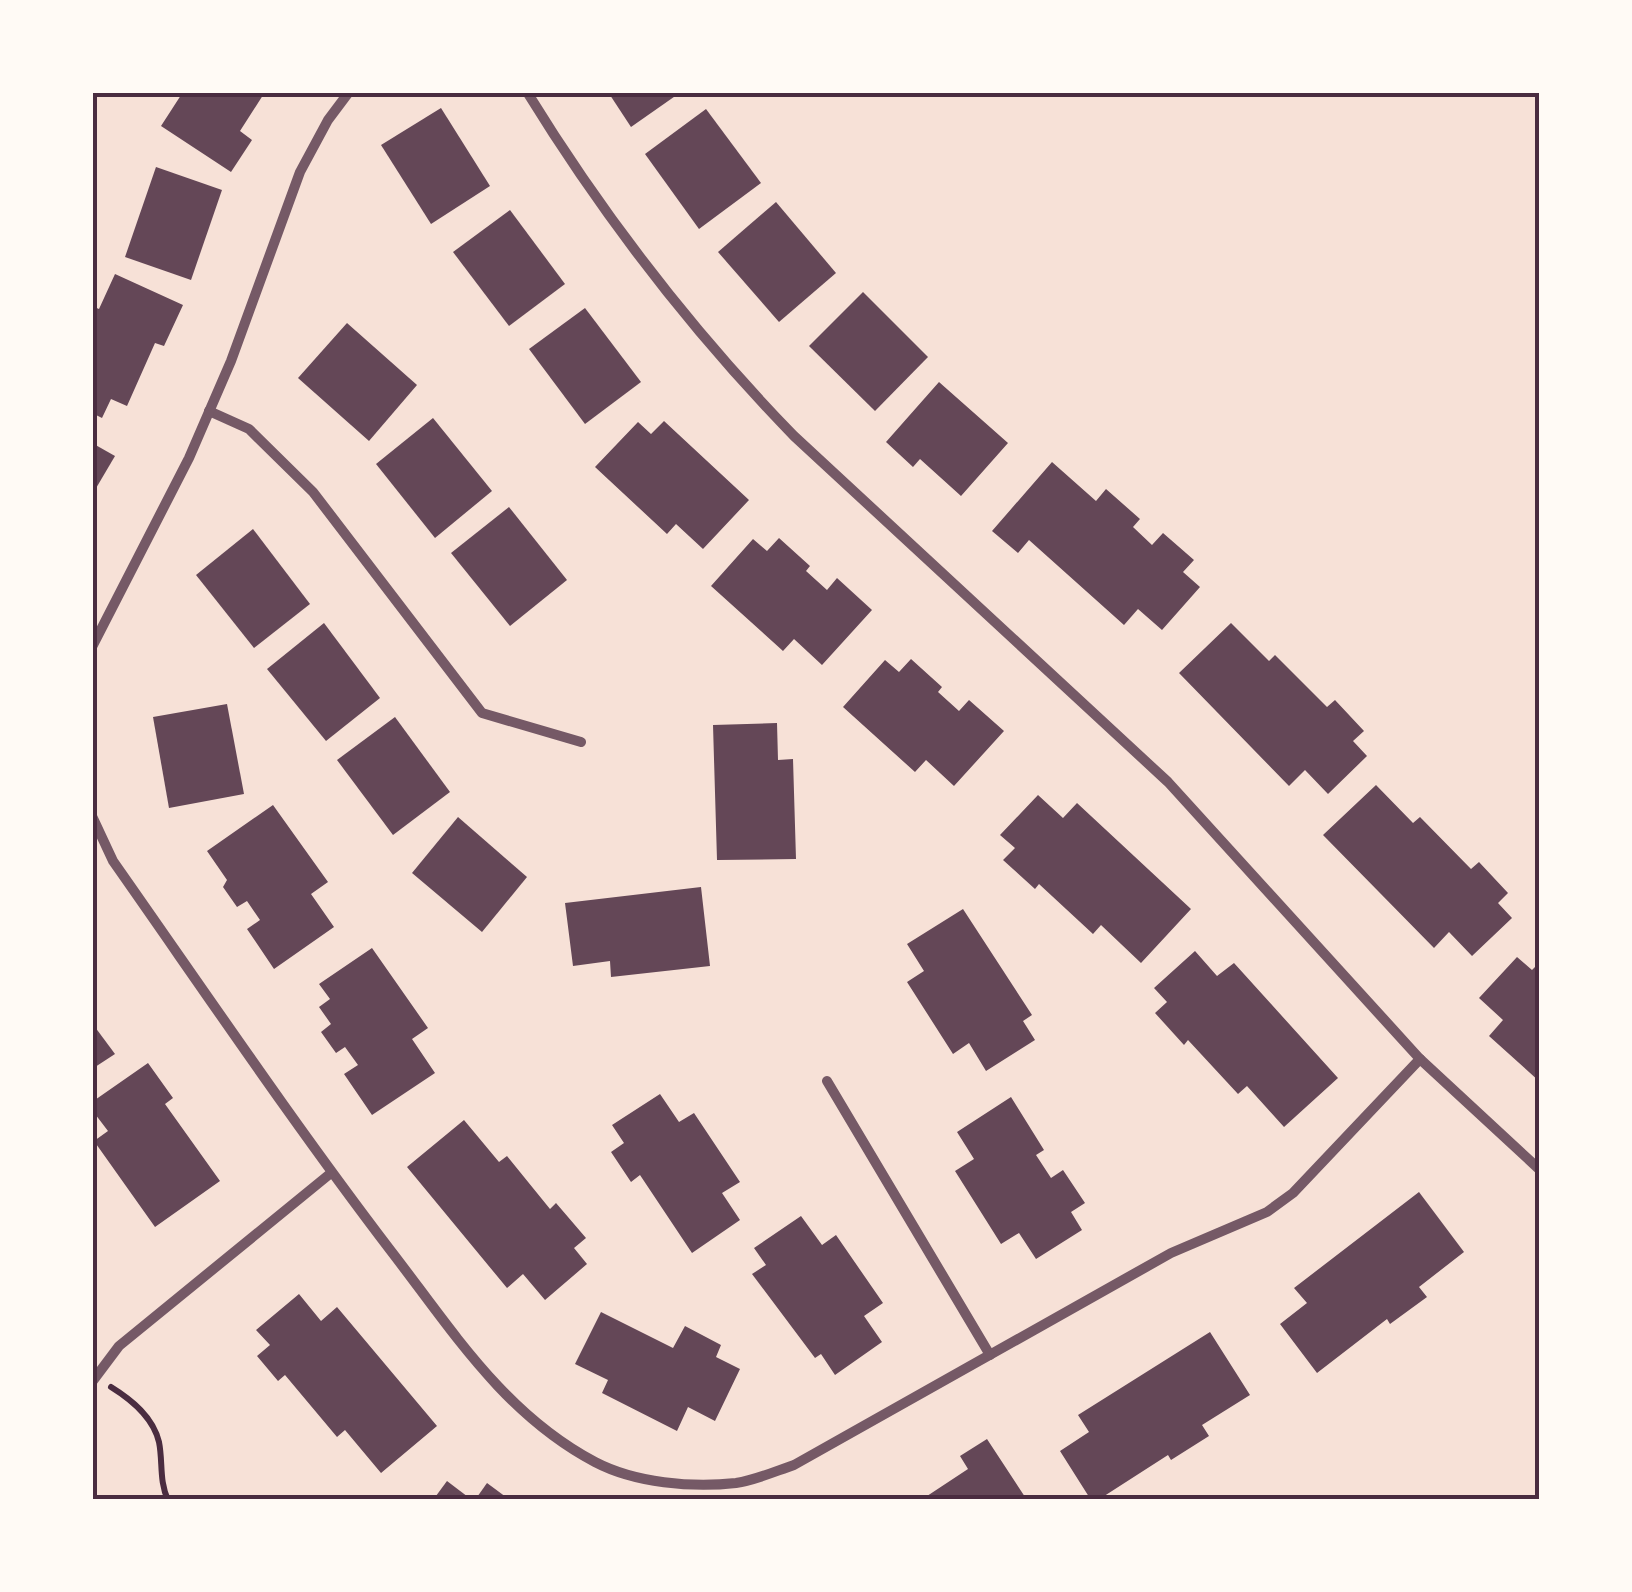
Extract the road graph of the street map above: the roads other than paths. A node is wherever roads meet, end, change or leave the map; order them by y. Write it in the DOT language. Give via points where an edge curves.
graph roads {
  1 [pos="350,92"];
  2 [pos="526,92"];
  3 [pos="210,411"];
  4 [pos="92,647"];
  5 [pos="582,742"];
  6 [pos="92,816"];
  7 [pos="1420,1059"];
  8 [pos="827,1081"];
  9 [pos="1540,1170"];
  10 [pos="332,1173"];
  11 [pos="990,1355"];
  12 [pos="94,1380"];
  1 -- 3 [label="street" via="300,172"];
  2 -- 7 [label="street" via="610,220 738,378 1155,769"];
  3 -- 4 [label="street"];
  3 -- 5 [label="street" via="249,429 313,492 482,713"];
  6 -- 10 [label="street" via="113,862"];
  7 -- 9 [label="street"];
  7 -- 11 [label="street" via="1293,1193 1266,1212 1170,1253"];
  8 -- 11 [label="street"];
  10 -- 11 [label="street" via="495,1386 552,1436 598,1464 639,1476 694,1485 740,1482 794,1465"];
  10 -- 12 [label="street" via="119,1346"];
}
